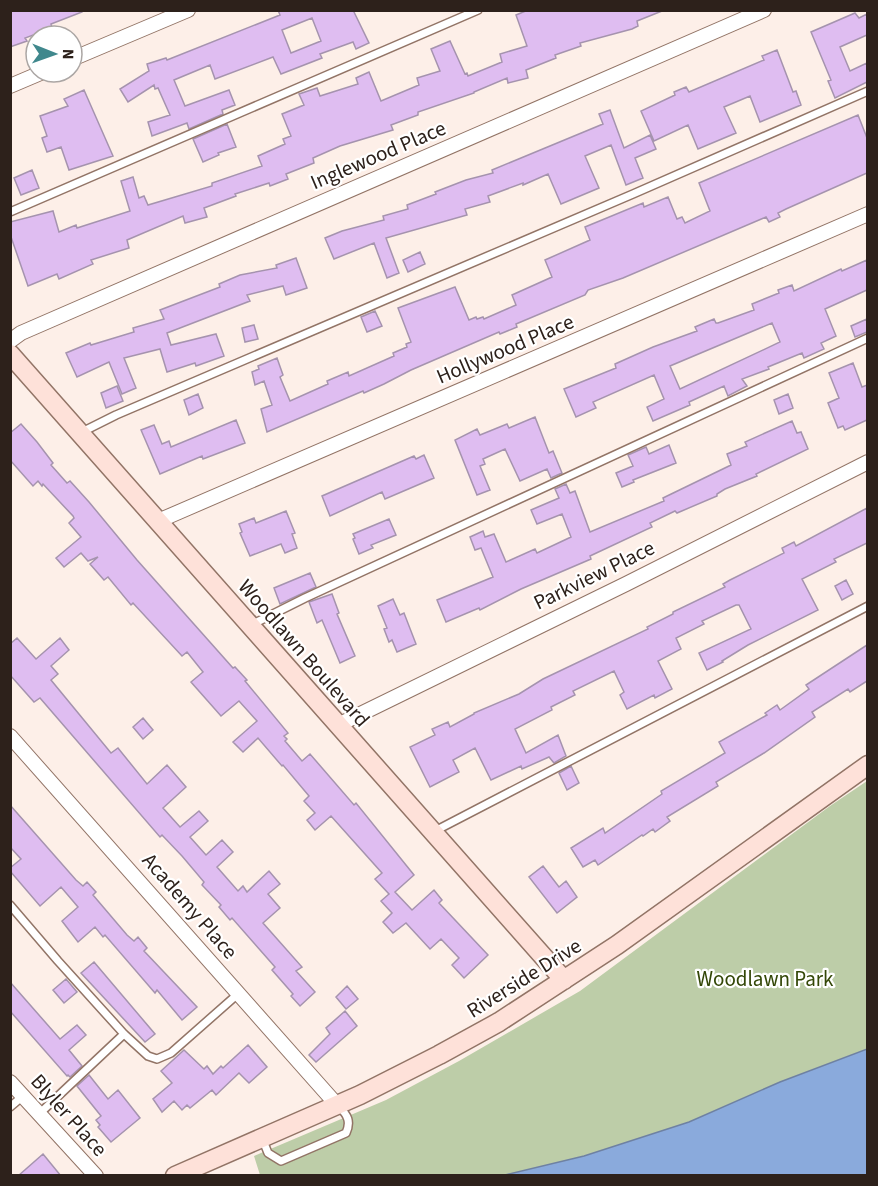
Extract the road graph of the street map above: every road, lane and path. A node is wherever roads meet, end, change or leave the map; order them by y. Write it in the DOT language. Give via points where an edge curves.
graph roads {
  1 [pos="189,10"];
  2 [pos="478,10"];
  3 [pos="764,10"];
  4 [pos="84,55"];
  5 [pos="24,80"];
  6 [pos="10,86"];
  7 [pos="867,91"];
  8 [pos="10,212"];
  9 [pos="867,214"];
  10 [pos="867,338"];
  11 [pos="10,341"];
  12 [pos="10,354"];
  13 [pos="80,433"];
  14 [pos="867,462"];
  15 [pos="158,521"];
  16 [pos="867,606"];
  17 [pos="250,625"];
  18 [pos="338,725"];
  19 [pos="10,736"];
  20 [pos="867,765"];
  21 [pos="433,832"];
  22 [pos="10,905"];
  23 [pos="564,981"];
  24 [pos="239,993"];
  25 [pos="124,1034"];
  26 [pos="10,1082"];
  27 [pos="23,1096"];
  28 [pos="337,1105"];
  29 [pos="10,1107"];
  30 [pos="39,1114"];
  31 [pos="262,1138"];
  32 [pos="96,1176"];
  33 [pos="175,1176"];
  1 -- 4 [label="street"];
  2 -- 8 [label="lane"];
  3 -- 11 [label="street, Inglewood Place" via="136,282"];
  5 -- 6 [label="street"];
  7 -- 13 [label="lane"];
  9 -- 15 [label="street, Hollywood Place"];
  10 -- 17 [label="lane"];
  12 -- 13 [label="street, Woodlawn Boulevard"];
  13 -- 15 [label="street, Woodlawn Boulevard"];
  14 -- 18 [label="street, Parkview Place"];
  15 -- 17 [label="street, Woodlawn Boulevard"];
  16 -- 21 [label="lane"];
  17 -- 18 [label="street, Woodlawn Boulevard"];
  18 -- 21 [label="street, Woodlawn Boulevard"];
  19 -- 24 [label="street, Academy Place"];
  20 -- 23 [label="street, Riverside Drive"];
  21 -- 23 [label="street, Woodlawn Boulevard"];
  22 -- 25 [label="lane"];
  23 -- 28 [label="street, Riverside Drive" via="439,1055"];
  24 -- 25 [label="lane" via="171,1053 158,1059 148,1056"];
  24 -- 28 [label="street, Academy Place"];
  25 -- 30 [label="lane"];
  26 -- 27 [label="street, Blyler Place"];
  27 -- 29 [label="lane"];
  27 -- 30 [label="street, Blyler Place"];
  28 -- 31 [label="street, Riverside Drive"];
  28 -- 31 [label="lane" via="347,1113 350,1125 346,1133 281,1161 268,1153"];
  30 -- 32 [label="street, Blyler Place"];
  31 -- 33 [label="street, Riverside Drive"];
}
